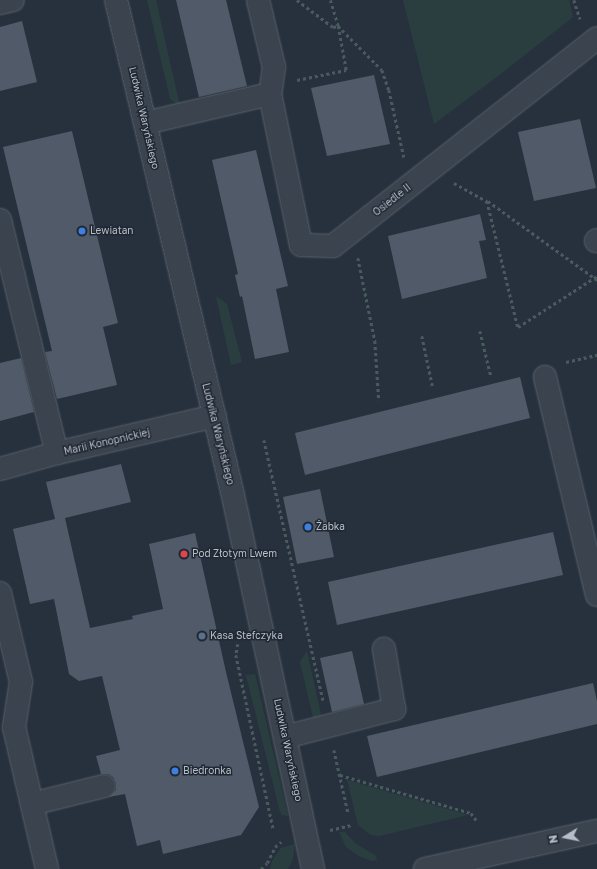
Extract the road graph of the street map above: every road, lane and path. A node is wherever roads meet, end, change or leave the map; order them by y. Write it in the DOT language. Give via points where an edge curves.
graph roads {
  1 [pos="13,0"];
  2 [pos="116,0"];
  3 [pos="258,0"];
  4 [pos="297,0"];
  5 [pos="330,0"];
  6 [pos="0,3"];
  7 [pos="338,26"];
  8 [pos="597,38"];
  9 [pos="271,89"];
  10 [pos="145,123"];
  11 [pos="452,182"];
  12 [pos="411,185"];
  13 [pos="487,201"];
  14 [pos="0,220"];
  15 [pos="358,257"];
  16 [pos="596,278"];
  17 [pos="480,331"];
  18 [pos="422,336"];
  19 [pos="490,376"];
  20 [pos="545,377"];
  21 [pos="433,388"];
  22 [pos="379,401"];
  23 [pos="215,416"];
  24 [pos="264,440"];
  25 [pos="57,453"];
  26 [pos="0,469"];
  27 [pos="589,524"];
  28 [pos="0,593"];
  29 [pos="597,595"];
  30 [pos="384,649"];
  31 [pos="329,726"];
  32 [pos="8,736"];
  33 [pos="285,737"];
  34 [pos="340,774"];
  35 [pos="104,786"];
  36 [pos="32,804"];
  37 [pos="348,812"];
  38 [pos="476,820"];
  39 [pos="597,831"];
  40 [pos="286,840"];
  41 [pos="47,869"];
  42 [pos="261,869"];
  43 [pos="313,869"];
  44 [pos="425,869"];
  1 -- 6 [label="street"];
  2 -- 10 [label="street, Ludwika Waryńskiego"];
  3 -- 9 [label="street, Osiedle II" via="274,67"];
  4 -- 7 [label="path" via="333,27"];
  5 -- 7 [label="path"];
  7 -- 9 [label="path" via="346,70"];
  7 -- 12 [label="path" via="382,70"];
  8 -- 12 [label="street, Osiedle II"];
  9 -- 10 [label="street"];
  9 -- 12 [label="street, Osiedle II" via="301,244 333,246"];
  10 -- 23 [label="street, Ludwika Waryńskiego"];
  11 -- 13 [label="path"];
  13 -- 16 [label="path"];
  13 -- 16 [label="path" via="518,327"];
  14 -- 25 [label="street"];
  15 -- 22 [label="path" via="375,341"];
  17 -- 19 [label="path"];
  18 -- 21 [label="path"];
  20 -- 27 [label="street"];
  23 -- 25 [label="street, Marii Konopnickiej"];
  23 -- 33 [label="street, Ludwika Waryńskiego"];
  24 -- 31 [label="path"];
  25 -- 26 [label="street, Marii Konopnickiej"];
  27 -- 29 [label="street"];
  28 -- 32 [label="street" via="20,682 14,727"];
  30 -- 31 [label="street" via="394,709"];
  31 -- 33 [label="street"];
  31 -- 34 [label="path"];
  32 -- 36 [label="street"];
  33 -- 43 [label="street, Ludwika Waryńskiego"];
  34 -- 37 [label="path"];
  34 -- 38 [label="path" via="471,812"];
  35 -- 36 [label="street"];
  36 -- 41 [label="street"];
  39 -- 44 [label="street"];
  40 -- 42 [label="path" via="275,847 267,864"];
}
